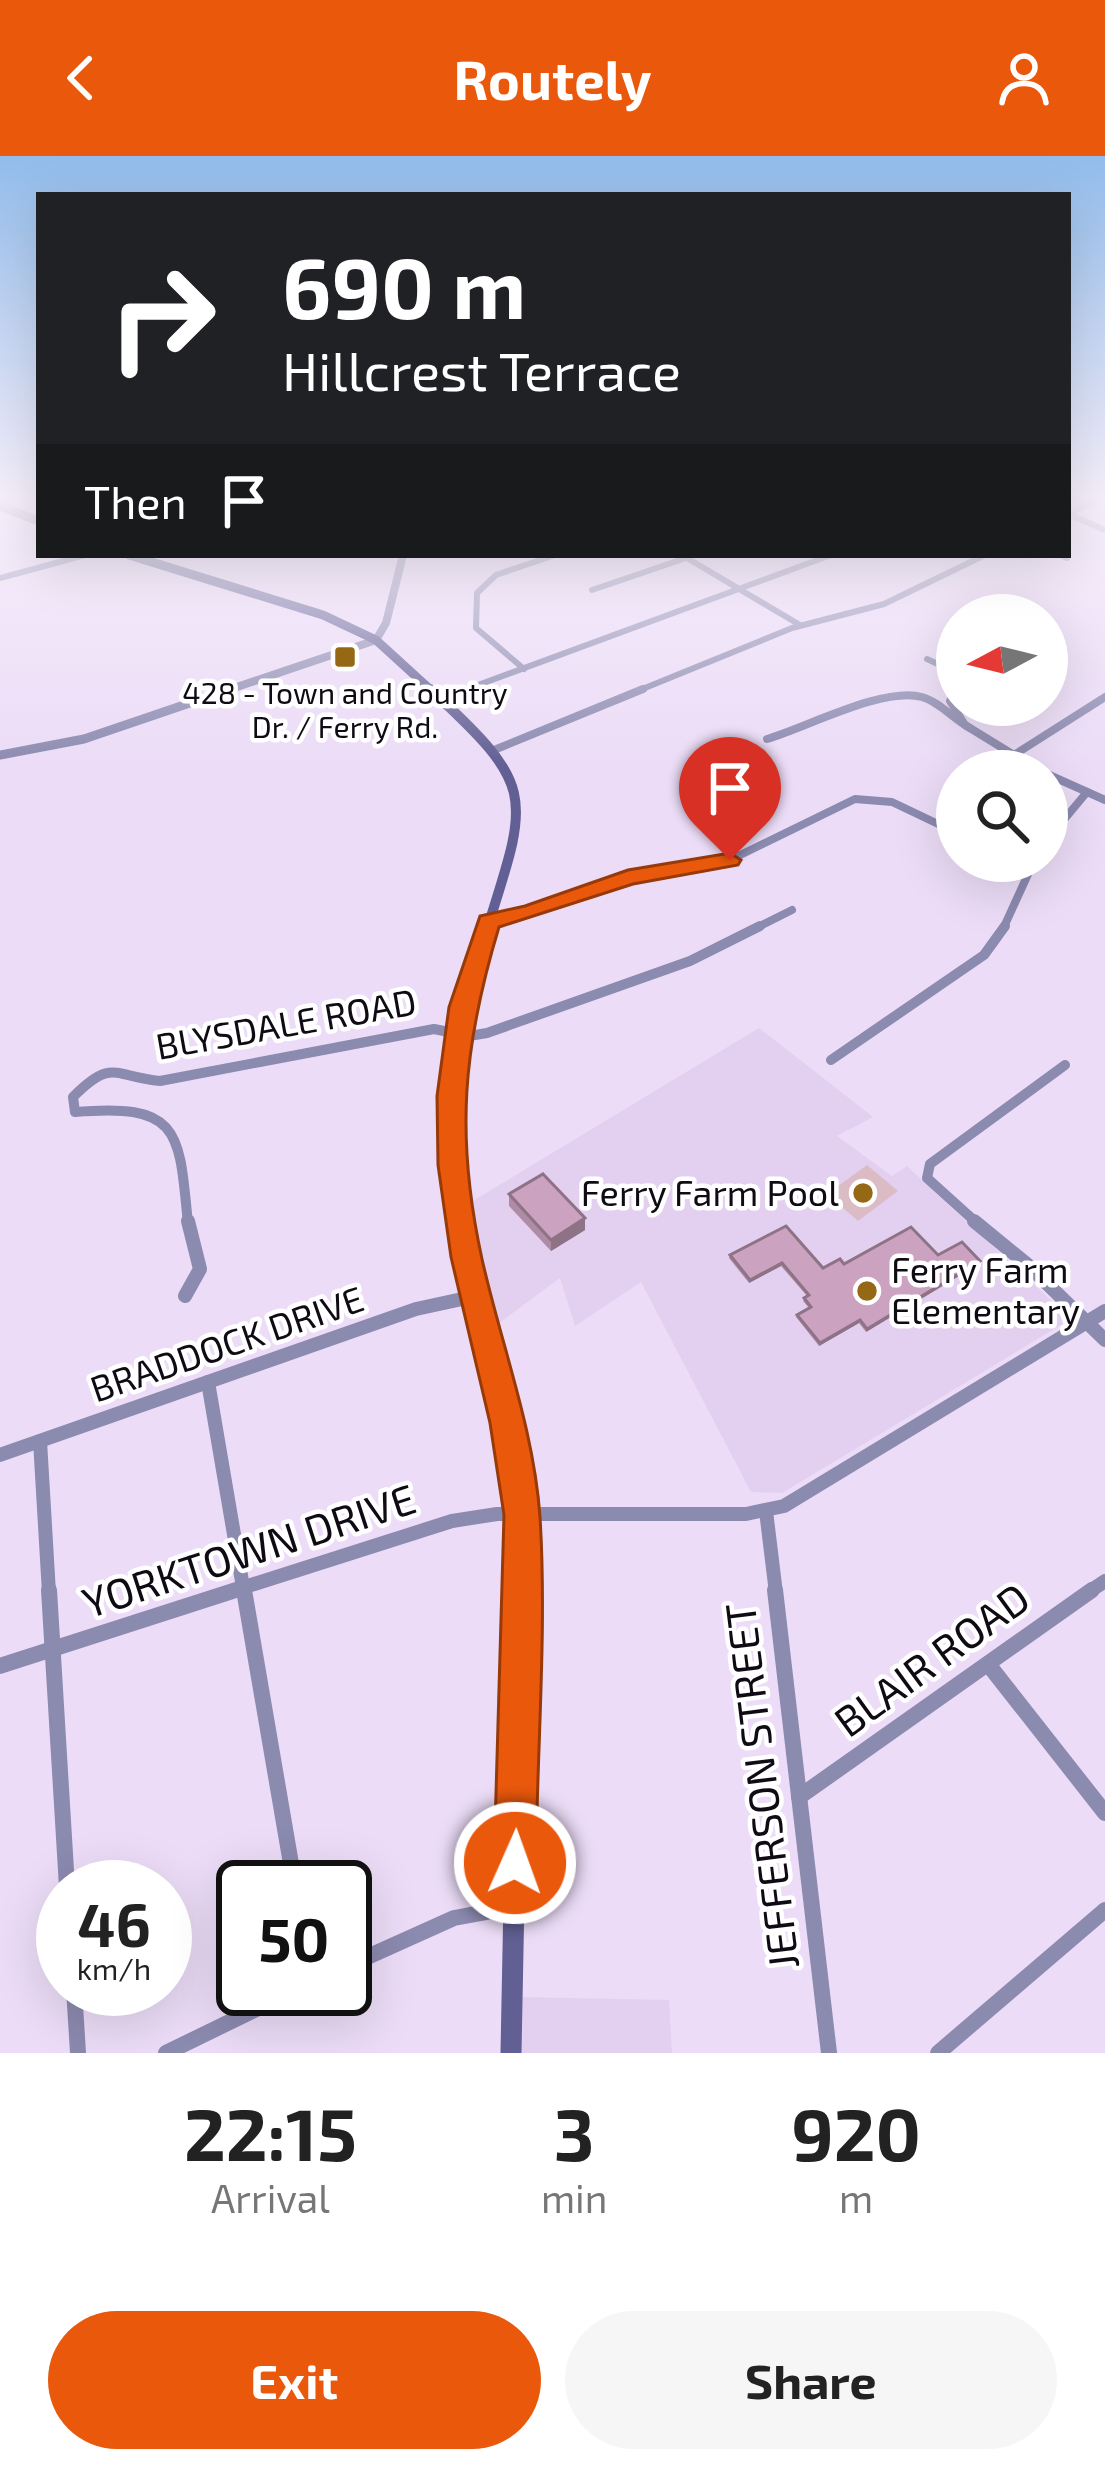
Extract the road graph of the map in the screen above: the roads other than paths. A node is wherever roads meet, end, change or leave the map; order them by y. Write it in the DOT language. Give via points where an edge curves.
graph roads {
  1 [pos="241,590"];
  2 [pos="394,590"];
  3 [pos="481,590"];
  4 [pos="738,590"];
  5 [pos="740,590"];
  6 [pos="912,590"];
  7 [pos="800,626"];
  8 [pos="376,640"];
  9 [pos="926,659"];
  10 [pos="936,664"];
  11 [pos="524,669"];
  12 [pos="443,698"];
  13 [pos="1104,700"];
  14 [pos="970,728"];
  15 [pos="767,739"];
  16 [pos="494,750"];
  17 [pos="1006,750"];
  18 [pos="1022,750"];
  19 [pos="0,755"];
  20 [pos="1068,784"];
  21 [pos="1087,792"];
  22 [pos="1105,800"];
  23 [pos="1068,814"];
  24 [pos="936,823"];
  25 [pos="1025,882"];
  26 [pos="792,910"];
  27 [pos="488,922"];
  28 [pos="457,1033"];
  29 [pos="831,1060"];
  30 [pos="1065,1065"];
  31 [pos="185,1296"];
  32 [pos="476,1296"];
  33 [pos="1105,1311"];
  34 [pos="1087,1322"];
  35 [pos="1105,1340"];
  36 [pos="208,1382"];
  37 [pos="40,1441"];
  38 [pos="0,1455"];
  39 [pos="766,1511"];
  40 [pos="522,1515"];
  41 [pos="1105,1581"];
  42 [pos="244,1587"];
  43 [pos="50,1649"];
  44 [pos="988,1664"];
  45 [pos="0,1666"];
  46 [pos="800,1797"];
  47 [pos="1105,1813"];
  48 [pos="65,1860"];
  49 [pos="290,1860"];
  50 [pos="514,1906"];
  51 [pos="1105,1910"];
  52 [pos="372,1955"];
  53 [pos="76,2016"];
  54 [pos="242,2016"];
  55 [pos="78,2053"];
  56 [pos="166,2053"];
  57 [pos="511,2053"];
  58 [pos="829,2053"];
  59 [pos="938,2053"];
  1 -- 8 [label="main road"];
  2 -- 8 [label="street"];
  3 -- 11 [label="street" via="476,628"];
  4 -- 11 [label="street"];
  5 -- 7 [label="street"];
  6 -- 7 [label="street"];
  7 -- 16 [label="street"];
  8 -- 12 [label="main road"];
  8 -- 19 [label="street" via="84,739"];
  9 -- 10 [label="street"];
  11 -- 12 [label="street"];
  12 -- 16 [label="main road"];
  13 -- 18 [label="street"];
  14 -- 15 [label="street" via="927,698 900,695"];
  14 -- 17 [label="street"];
  16 -- 27 [label="main road" via="513,778 519,819"];
  20 -- 21 [label="street"];
  21 -- 22 [label="street"];
  21 -- 23 [label="street"];
  24 -- 27 [label="street" via="886,800 855,799 730,860 628,878"];
  25 -- 29 [label="street" via="984,956"];
  26 -- 28 [label="street" via="691,961 487,1033"];
  27 -- 28 [label="main road"];
  28 -- 31 [label="street, BLYSDALE ROAD" via="434,1029 160,1081 111,1069 86,1082 71,1101 75,1112 103,1108 158,1118 175,1133 200,1270"];
  28 -- 32 [label="main road" via="452,1165"];
  30 -- 34 [label="street" via="930,1164 927,1178"];
  32 -- 36 [label="street, BRADDOCK DRIVE"];
  32 -- 40 [label="main road"];
  33 -- 34 [label="street"];
  34 -- 35 [label="street"];
  34 -- 39 [label="street" via="803,1498"];
  36 -- 37 [label="street, BRADDOCK DRIVE"];
  36 -- 42 [label="street"];
  37 -- 38 [label="street, BRADDOCK DRIVE"];
  37 -- 43 [label="street"];
  39 -- 40 [label="street, YORKTOWN DRIVE"];
  39 -- 46 [label="street, JEFFERSON STREET"];
  40 -- 42 [label="street, YORKTOWN DRIVE" via="452,1521"];
  40 -- 50 [label="main road"];
  41 -- 44 [label="street, BLAIR ROAD"];
  42 -- 43 [label="street, YORKTOWN DRIVE"];
  42 -- 49 [label="street"];
  43 -- 45 [label="street, YORKTOWN DRIVE"];
  43 -- 48 [label="street"];
  44 -- 46 [label="street, BLAIR ROAD"];
  44 -- 47 [label="street"];
  46 -- 58 [label="street, JEFFERSON STREET"];
  50 -- 52 [label="street" via="454,1918"];
  50 -- 57 [label="main road"];
  51 -- 59 [label="street"];
  53 -- 55 [label="street"];
  54 -- 56 [label="street"];
}
